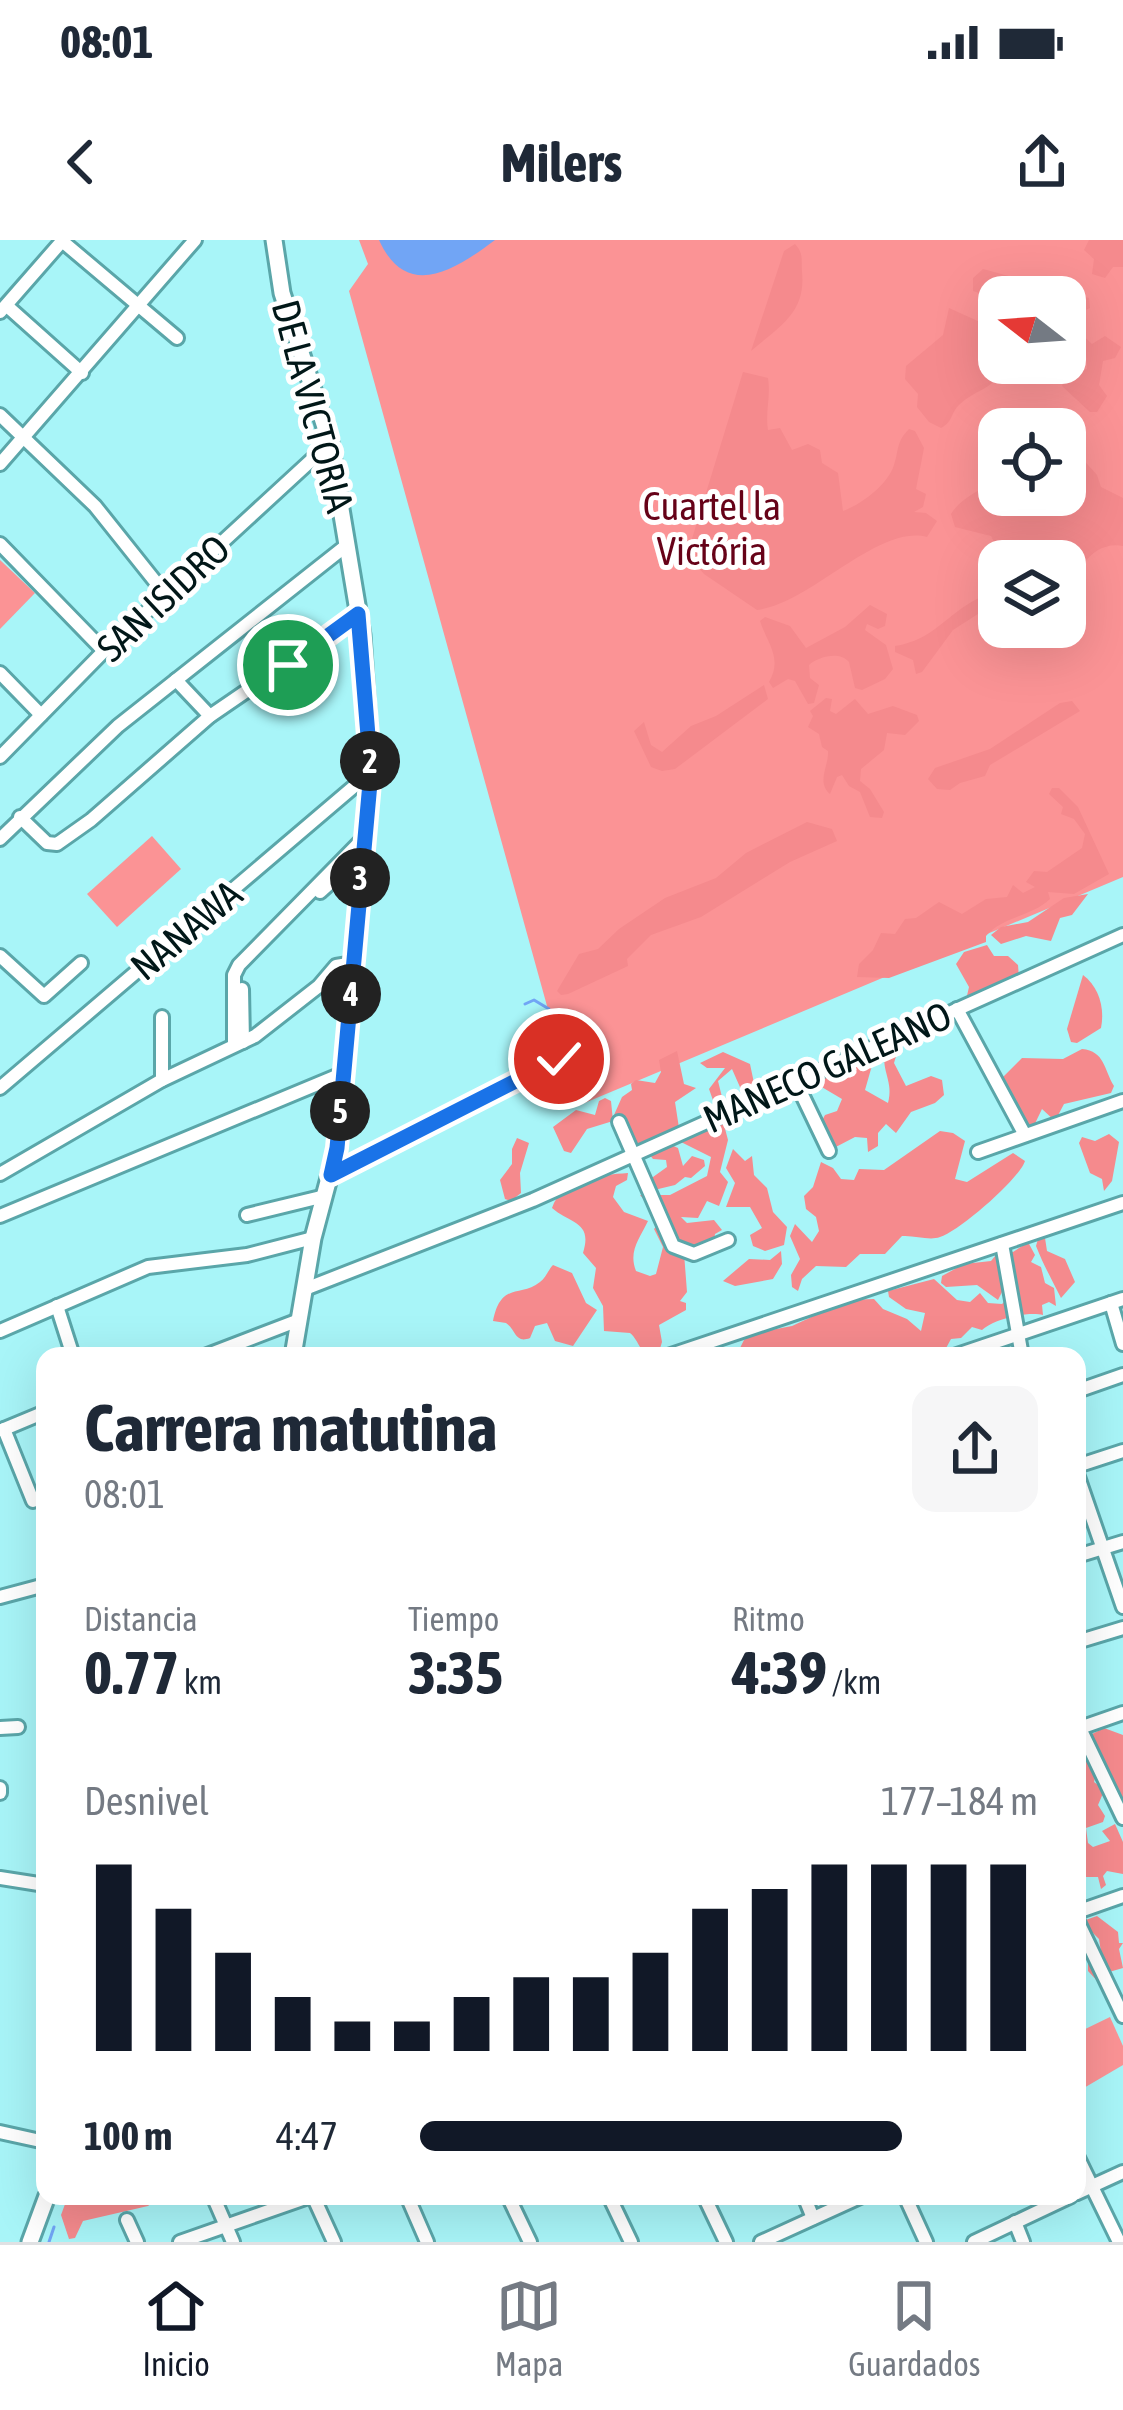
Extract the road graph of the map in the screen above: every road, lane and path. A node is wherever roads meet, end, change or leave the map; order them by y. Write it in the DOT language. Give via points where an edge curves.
graph roads {
  1 [pos="195,240"];
  2 [pos="274,240"];
  3 [pos="63,241"];
  4 [pos="138,305"];
  5 [pos="3,309"];
  6 [pos="177,338"];
  7 [pos="82,373"];
  8 [pos="0,416"];
  9 [pos="25,436"];
  10 [pos="330,443"];
  11 [pos="0,464"];
  12 [pos="0,544"];
  13 [pos="347,545"];
  14 [pos="166,595"];
  15 [pos="358,614"];
  16 [pos="104,651"];
  17 [pos="0,673"];
  18 [pos="176,680"];
  19 [pos="41,715"];
  20 [pos="210,716"];
  21 [pos="0,757"];
  22 [pos="371,772"];
  23 [pos="20,818"];
  24 [pos="0,839"];
  25 [pos="362,847"];
  26 [pos="1122,936"];
  27 [pos="0,956"];
  28 [pos="81,963"];
  29 [pos="354,963"];
  30 [pos="957,1009"];
  31 [pos="162,1016"];
  32 [pos="238,1043"];
  33 [pos="559,1059"];
  34 [pos="344,1073"];
  35 [pos="162,1080"];
  36 [pos="795,1080"];
  37 [pos="0,1088"];
  38 [pos="1123,1101"];
  39 [pos="619,1122"];
  40 [pos="1025,1135"];
  41 [pos="829,1151"];
  42 [pos="978,1152"];
  43 [pos="633,1154"];
  44 [pos="0,1174"];
  45 [pos="331,1175"];
  46 [pos="325,1196"];
  47 [pos="1123,1204"];
  48 [pos="247,1215"];
  49 [pos="0,1216"];
  50 [pos="313,1238"];
  51 [pos="728,1240"];
  52 [pos="1002,1244"];
  53 [pos="305,1289"];
  54 [pos="1117,1301"];
  55 [pos="57,1306"];
  56 [pos="299,1320"];
  57 [pos="0,1331"];
  58 [pos="1015,1333"];
  59 [pos="1123,1344"];
  60 [pos="71,1347"];
  61 [pos="228,1347"];
  62 [pos="294,1347"];
  63 [pos="695,1347"];
  64 [pos="978,1347"];
  65 [pos="1019,1347"];
  66 [pos="1123,1375"];
  67 [pos="1086,1388"];
  68 [pos="36,1416"];
  69 [pos="2,1430"];
  70 [pos="1123,1451"];
  71 [pos="1086,1466"];
  72 [pos="1086,1500"];
  73 [pos="33,1501"];
  74 [pos="1123,1542"];
  75 [pos="1101,1549"];
  76 [pos="1086,1553"];
  77 [pos="36,1588"];
  78 [pos="0,1597"];
  79 [pos="1123,1607"];
  80 [pos="1123,1628"];
  81 [pos="1086,1639"];
  82 [pos="1123,1713"];
  83 [pos="1086,1724"];
  84 [pos="18,1727"];
  85 [pos="0,1728"];
  86 [pos="1086,1742"];
  87 [pos="1123,1818"];
  88 [pos="0,1878"];
  89 [pos="36,1884"];
  90 [pos="1123,1896"];
  91 [pos="1086,1912"];
  92 [pos="1086,1936"];
  93 [pos="1123,2016"];
  94 [pos="0,2132"];
  95 [pos="36,2140"];
  96 [pos="1123,2172"];
  97 [pos="1086,2189"];
  98 [pos="1086,2200"];
  99 [pos="43,2205"];
  100 [pos="217,2205"];
  101 [pos="285,2205"];
  102 [pos="316,2205"];
  103 [pos="411,2205"];
  104 [pos="512,2205"];
  105 [pos="613,2205"];
  106 [pos="708,2205"];
  107 [pos="808,2205"];
  108 [pos="842,2205"];
  109 [pos="908,2205"];
  110 [pos="1052,2205"];
  111 [pos="813,2218"];
  112 [pos="127,2220"];
  113 [pos="1015,2222"];
  114 [pos="225,2225"];
  115 [pos="29,2242"];
  116 [pos="137,2242"];
  117 [pos="180,2242"];
  118 [pos="233,2242"];
  119 [pos="334,2242"];
  120 [pos="427,2242"];
  121 [pos="530,2242"];
  122 [pos="631,2242"];
  123 [pos="727,2242"];
  124 [pos="761,2242"];
  125 [pos="926,2242"];
  126 [pos="974,2242"];
  127 [pos="1023,2242"];
  128 [pos="1119,2242"];
  1 -- 4 [label="street"];
  2 -- 10 [label="main road, DE LA VICTORIA" via="282,293"];
  3 -- 4 [label="street"];
  3 -- 5 [label="street"];
  4 -- 6 [label="street"];
  4 -- 7 [label="street"];
  5 -- 7 [label="street"];
  7 -- 9 [label="street"];
  8 -- 9 [label="street"];
  9 -- 11 [label="street"];
  9 -- 14 [label="street"];
  10 -- 13 [label="main road, DE LA VICTORIA"];
  10 -- 14 [label="street, SAN ISIDRO"];
  12 -- 16 [label="street"];
  13 -- 15 [label="main road, DE LA VICTORIA"];
  13 -- 18 [label="street"];
  14 -- 16 [label="street, SAN ISIDRO"];
  15 -- 20 [label="street"];
  15 -- 22 [label="main road, DE LA VICTORIA"];
  16 -- 19 [label="street, SAN ISIDRO"];
  17 -- 19 [label="street"];
  18 -- 20 [label="street"];
  18 -- 23 [label="street"];
  19 -- 21 [label="street, SAN ISIDRO"];
  20 -- 23 [label="street" via="57,844"];
  22 -- 25 [label="main road, DE LA VICTORIA"];
  22 -- 37 [label="street, NANAWA"];
  23 -- 24 [label="street"];
  25 -- 29 [label="main road, DE LA VICTORIA"];
  25 -- 32 [label="street" via="296,904 238,976"];
  26 -- 30 [label="street, MANECO GALEANO"];
  27 -- 28 [label="street" via="44,996"];
  29 -- 32 [label="street" via="336,966"];
  29 -- 34 [label="main road, DE LA VICTORIA"];
  30 -- 36 [label="street, MANECO GALEANO"];
  30 -- 40 [label="street"];
  31 -- 35 [label="street"];
  32 -- 35 [label="street"];
  33 -- 45 [label="street"];
  34 -- 45 [label="main road, DE LA VICTORIA"];
  34 -- 49 [label="street"];
  35 -- 44 [label="street"];
  36 -- 41 [label="street"];
  36 -- 43 [label="street, MANECO GALEANO"];
  38 -- 40 [label="street"];
  39 -- 43 [label="street"];
  40 -- 42 [label="street"];
  43 -- 51 [label="street" via="673,1246 694,1254"];
  43 -- 53 [label="street, MANECO GALEANO"];
  45 -- 46 [label="main road, DE LA VICTORIA"];
  46 -- 48 [label="street"];
  46 -- 50 [label="main road, DE LA VICTORIA"];
  47 -- 52 [label="street"];
  50 -- 53 [label="main road, DE LA VICTORIA"];
  50 -- 55 [label="street" via="148,1267"];
  52 -- 58 [label="street"];
  52 -- 63 [label="street"];
  53 -- 56 [label="main road, DE LA VICTORIA"];
  54 -- 58 [label="street"];
  54 -- 59 [label="street"];
  55 -- 57 [label="street"];
  55 -- 60 [label="street"];
  56 -- 61 [label="street"];
  56 -- 62 [label="main road, DE LA VICTORIA"];
  58 -- 64 [label="street"];
  58 -- 65 [label="street"];
  66 -- 67 [label="street"];
  68 -- 69 [label="street"];
  69 -- 73 [label="street"];
  70 -- 71 [label="street"];
  72 -- 75 [label="street"];
  74 -- 75 [label="street"];
  75 -- 76 [label="street"];
  75 -- 79 [label="street"];
  77 -- 78 [label="street"];
  80 -- 81 [label="street"];
  82 -- 83 [label="street"];
  84 -- 85 [label="street"];
  86 -- 87 [label="street"];
  88 -- 89 [label="street"];
  90 -- 91 [label="street"];
  92 -- 93 [label="street"];
  94 -- 95 [label="street"];
  96 -- 97 [label="street"];
  98 -- 128 [label="street"];
  99 -- 115 [label="main road"];
  100 -- 114 [label="street"];
  101 -- 114 [label="street"];
  102 -- 119 [label="street"];
  103 -- 120 [label="street"];
  104 -- 121 [label="street"];
  105 -- 122 [label="street"];
  106 -- 123 [label="street"];
  107 -- 111 [label="street"];
  108 -- 111 [label="street"];
  109 -- 125 [label="street"];
  110 -- 113 [label="street"];
  111 -- 124 [label="street"];
  112 -- 116 [label="street"];
  113 -- 126 [label="street"];
  113 -- 127 [label="street"];
  114 -- 117 [label="street"];
  114 -- 118 [label="street"];
}
